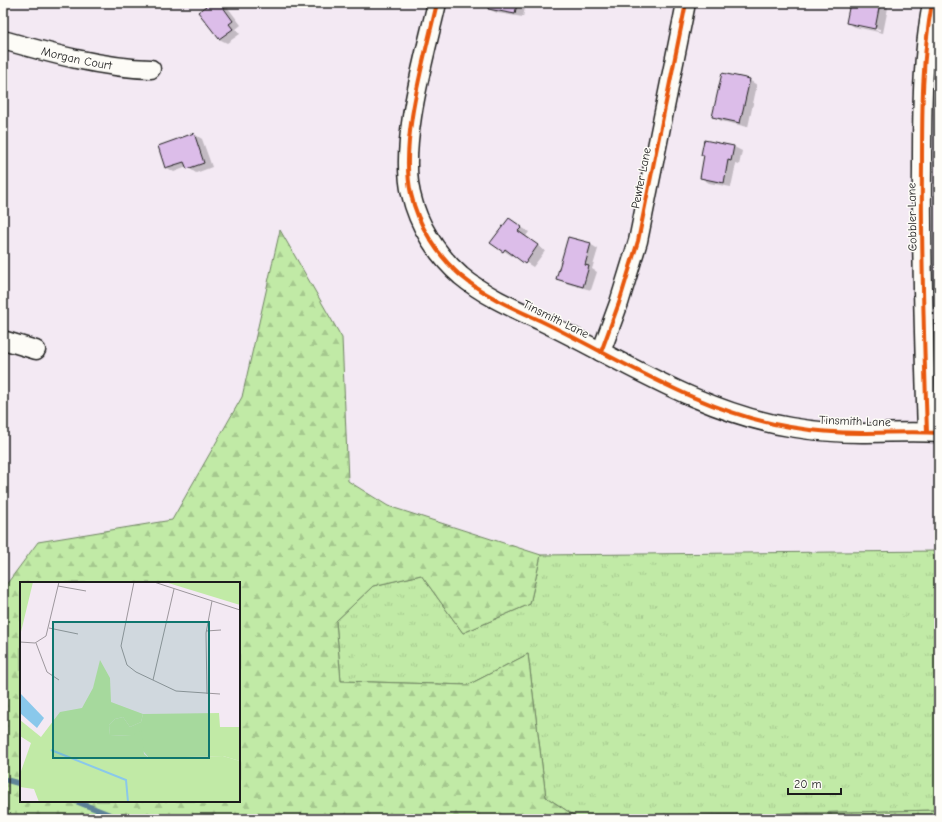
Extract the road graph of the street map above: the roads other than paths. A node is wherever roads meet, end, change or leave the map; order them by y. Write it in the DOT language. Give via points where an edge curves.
graph roads {
  1 [pos="437,3"];
  2 [pos="686,3"];
  3 [pos="932,3"];
  4 [pos="3,40"];
  5 [pos="932,51"];
  6 [pos="151,69"];
  7 [pos="3,340"];
  8 [pos="36,350"];
  9 [pos="601,352"];
  10 [pos="933,432"];
  1 -- 9 [label="street, Tinsmith Lane" via="419,88 409,146 408,170 411,194 429,238 443,258 479,290"];
  2 -- 9 [label="street, Pewter Lane" via="641,228 620,303"];
  3 -- 5 [label="street, Cobbler Lane"];
  4 -- 6 [label="street, Morgan Court" via="100,64"];
  5 -- 10 [label="street, Cobbler Lane" via="922,113 922,228"];
  7 -- 8 [label="street"];
  9 -- 10 [label="street, Tinsmith Lane" via="696,397 766,422 837,432"];
}
